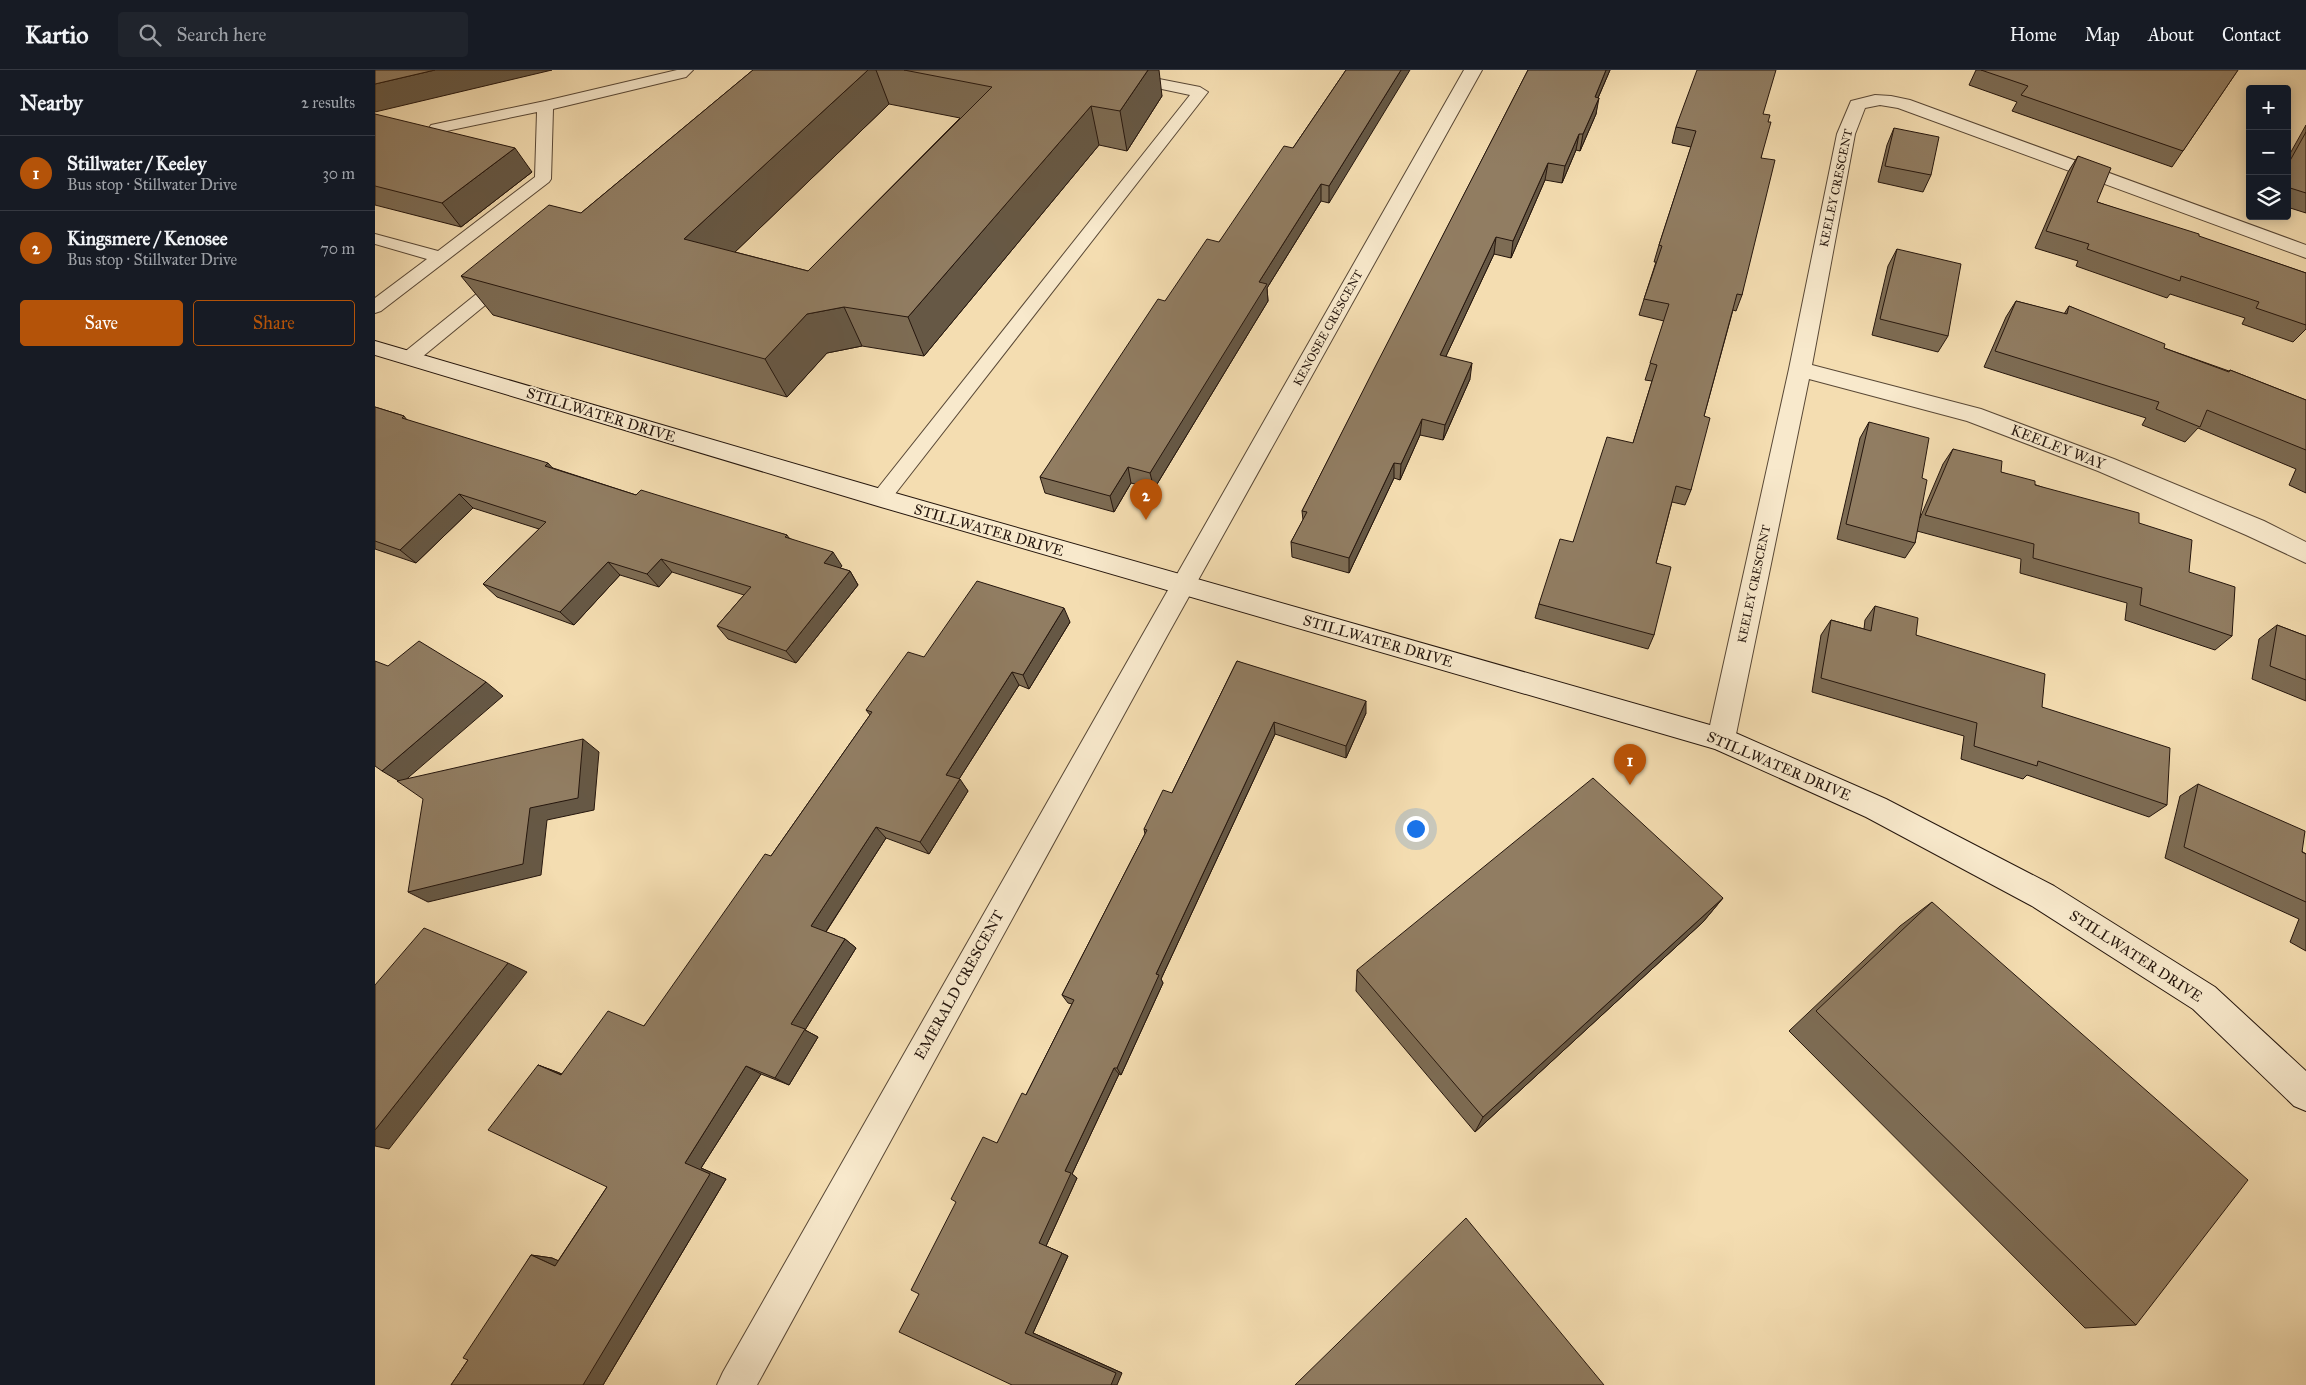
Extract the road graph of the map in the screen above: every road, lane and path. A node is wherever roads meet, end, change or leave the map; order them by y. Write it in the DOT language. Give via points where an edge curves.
graph roads {
  1 [pos="686,70"];
  2 [pos="1091,70"];
  3 [pos="1473,70"];
  4 [pos="545,106"];
  5 [pos="437,128"];
  6 [pos="375,239"];
  7 [pos="2306,252"];
  8 [pos="440,257"];
  9 [pos="517,270"];
  10 [pos="375,307"];
  11 [pos="375,348"];
  12 [pos="409,358"];
  13 [pos="1801,369"];
  14 [pos="881,498"];
  15 [pos="2306,553"];
  16 [pos="1183,586"];
  17 [pos="1721,739"];
  18 [pos="2306,1094"];
  19 [pos="736,1385"];
  1 -- 4 [label="lane" via="681,74"];
  2 -- 14 [label="lane" via="1200,92"];
  3 -- 16 [label="street, KENOSEE CRESCENT"];
  4 -- 5 [label="lane"];
  4 -- 8 [label="lane" via="543,179"];
  6 -- 8 [label="lane"];
  7 -- 13 [label="street, KEELEY CRESCENT" via="1904,104 1887,99 1869,100 1857,105 1846,134"];
  8 -- 10 [label="lane"];
  9 -- 12 [label="lane"];
  11 -- 12 [label="street, STILLWATER DRIVE"];
  12 -- 14 [label="street, STILLWATER DRIVE"];
  13 -- 15 [label="street, KEELEY WAY" via="1973,415 2106,465"];
  13 -- 17 [label="street, KEELEY CRESCENT"];
  14 -- 16 [label="street, STILLWATER DRIVE"];
  16 -- 17 [label="street, STILLWATER DRIVE"];
  16 -- 19 [label="street, EMERALD CRESCENT"];
  17 -- 18 [label="street, STILLWATER DRIVE" via="1876,808 2043,896 2204,998"];
}
